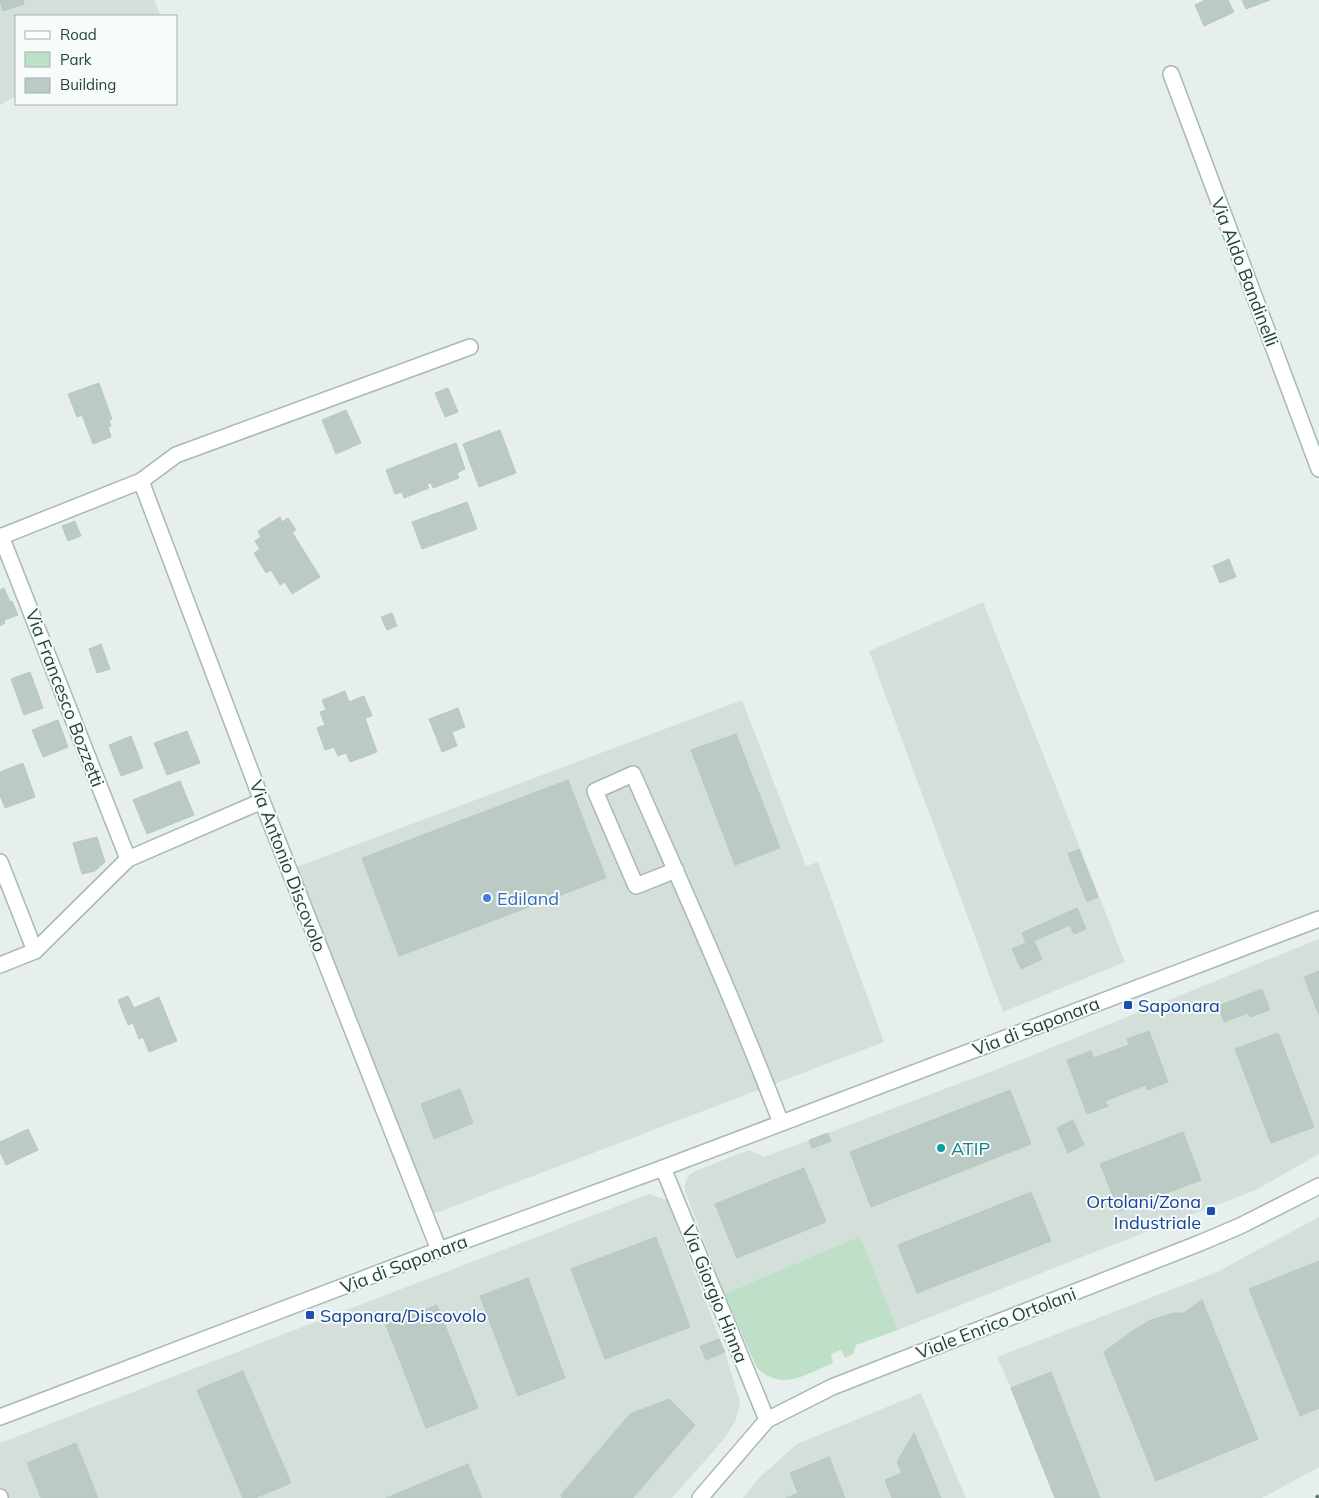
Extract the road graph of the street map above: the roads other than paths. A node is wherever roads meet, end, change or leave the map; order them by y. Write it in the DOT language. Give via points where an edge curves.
graph roads {
  1 [pos="1171,74"];
  2 [pos="470,347"];
  3 [pos="1319,469"];
  4 [pos="141,481"];
  5 [pos="1,537"];
  6 [pos="262,801"];
  7 [pos="128,859"];
  8 [pos="0,862"];
  9 [pos="676,870"];
  10 [pos="1319,919"];
  11 [pos="35,951"];
  12 [pos="0,964"];
  13 [pos="781,1123"];
  14 [pos="663,1168"];
  15 [pos="1319,1186"];
  16 [pos="439,1250"];
  17 [pos="0,1417"];
  18 [pos="767,1420"];
  19 [pos="700,1498"];
  1 -- 3 [label="street, Via Aldo Bandinelli"];
  2 -- 4 [label="street" via="176,455"];
  4 -- 5 [label="street"];
  4 -- 6 [label="street, Via Antonio Discovolo"];
  5 -- 7 [label="street, Via Francesco Bozzetti"];
  6 -- 7 [label="street"];
  6 -- 16 [label="street, Via Antonio Discovolo"];
  7 -- 11 [label="street"];
  8 -- 11 [label="street"];
  9 -- 9 [label="street" via="633,774 595,790 636,886"];
  9 -- 13 [label="street"];
  10 -- 13 [label="street, Via di Saponara"];
  11 -- 12 [label="street"];
  13 -- 14 [label="street, Via di Saponara"];
  14 -- 16 [label="street, Via di Saponara"];
  14 -- 18 [label="street, Via Giorgio Hinna"];
  15 -- 18 [label="street, Viale Enrico Ortolani" via="1240,1226 832,1387"];
  16 -- 17 [label="street, Via di Saponara"];
  18 -- 19 [label="street, Viale Enrico Ortolani"];
}
